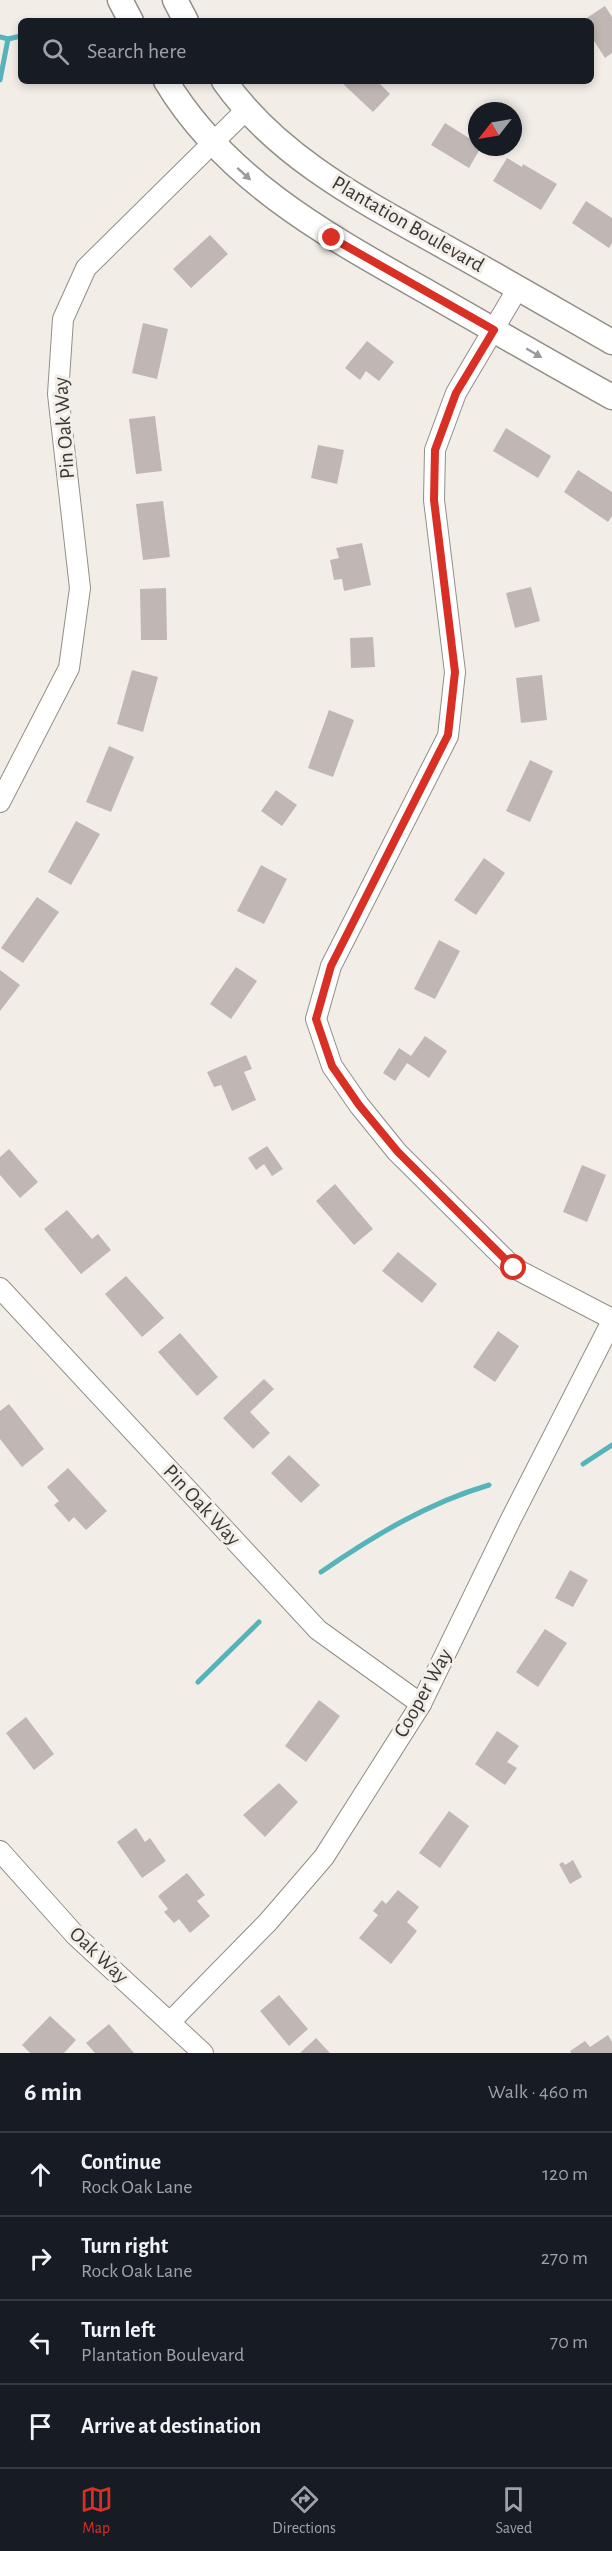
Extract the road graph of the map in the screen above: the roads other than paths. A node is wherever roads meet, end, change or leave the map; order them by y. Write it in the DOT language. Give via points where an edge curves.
graph roads {
  1 [pos="120,0"];
  2 [pos="175,0"];
  3 [pos="129,18"];
  4 [pos="184,18"];
  5 [pos="168,84"];
  6 [pos="226,84"];
  7 [pos="247,109"];
  8 [pos="212,142"];
  9 [pos="518,288"];
  10 [pos="494,330"];
  11 [pos="612,342"];
  12 [pos="612,397"];
  13 [pos="0,802"];
  14 [pos="0,1288"];
  15 [pos="612,1320"];
  16 [pos="421,1704"];
  17 [pos="0,1851"];
  18 [pos="171,2021"];
  19 [pos="203,2053"];
  1 -- 3 [label="street"];
  2 -- 4 [label="street"];
  5 -- 8 [label="street"];
  6 -- 7 [label="street, Plantation Boulevard"];
  7 -- 8 [label="street, Pin Oak Way"];
  7 -- 9 [label="street, Plantation Boulevard" via="299,158 357,197"];
  8 -- 10 [label="street, one-way" via="270,196 332,238"];
  8 -- 13 [label="street, Pin Oak Way" via="86,268 63,319 58,394 80,588 69,668"];
  9 -- 10 [label="street"];
  9 -- 11 [label="street, Plantation Boulevard"];
  10 -- 12 [label="street, one-way"];
  10 -- 15 [label="street" via="456,393 435,450 434,500 455,672 448,735 331,966 316,1019 332,1066 398,1152 514,1268"];
  14 -- 16 [label="street, Pin Oak Way" via="318,1630"];
  15 -- 16 [label="street, Cooper Way"];
  16 -- 18 [label="street, Cooper Way" via="324,1857 268,1922"];
  17 -- 18 [label="street, Oak Way" via="76,1936"];
  18 -- 19 [label="street, Oak Way"];
}
